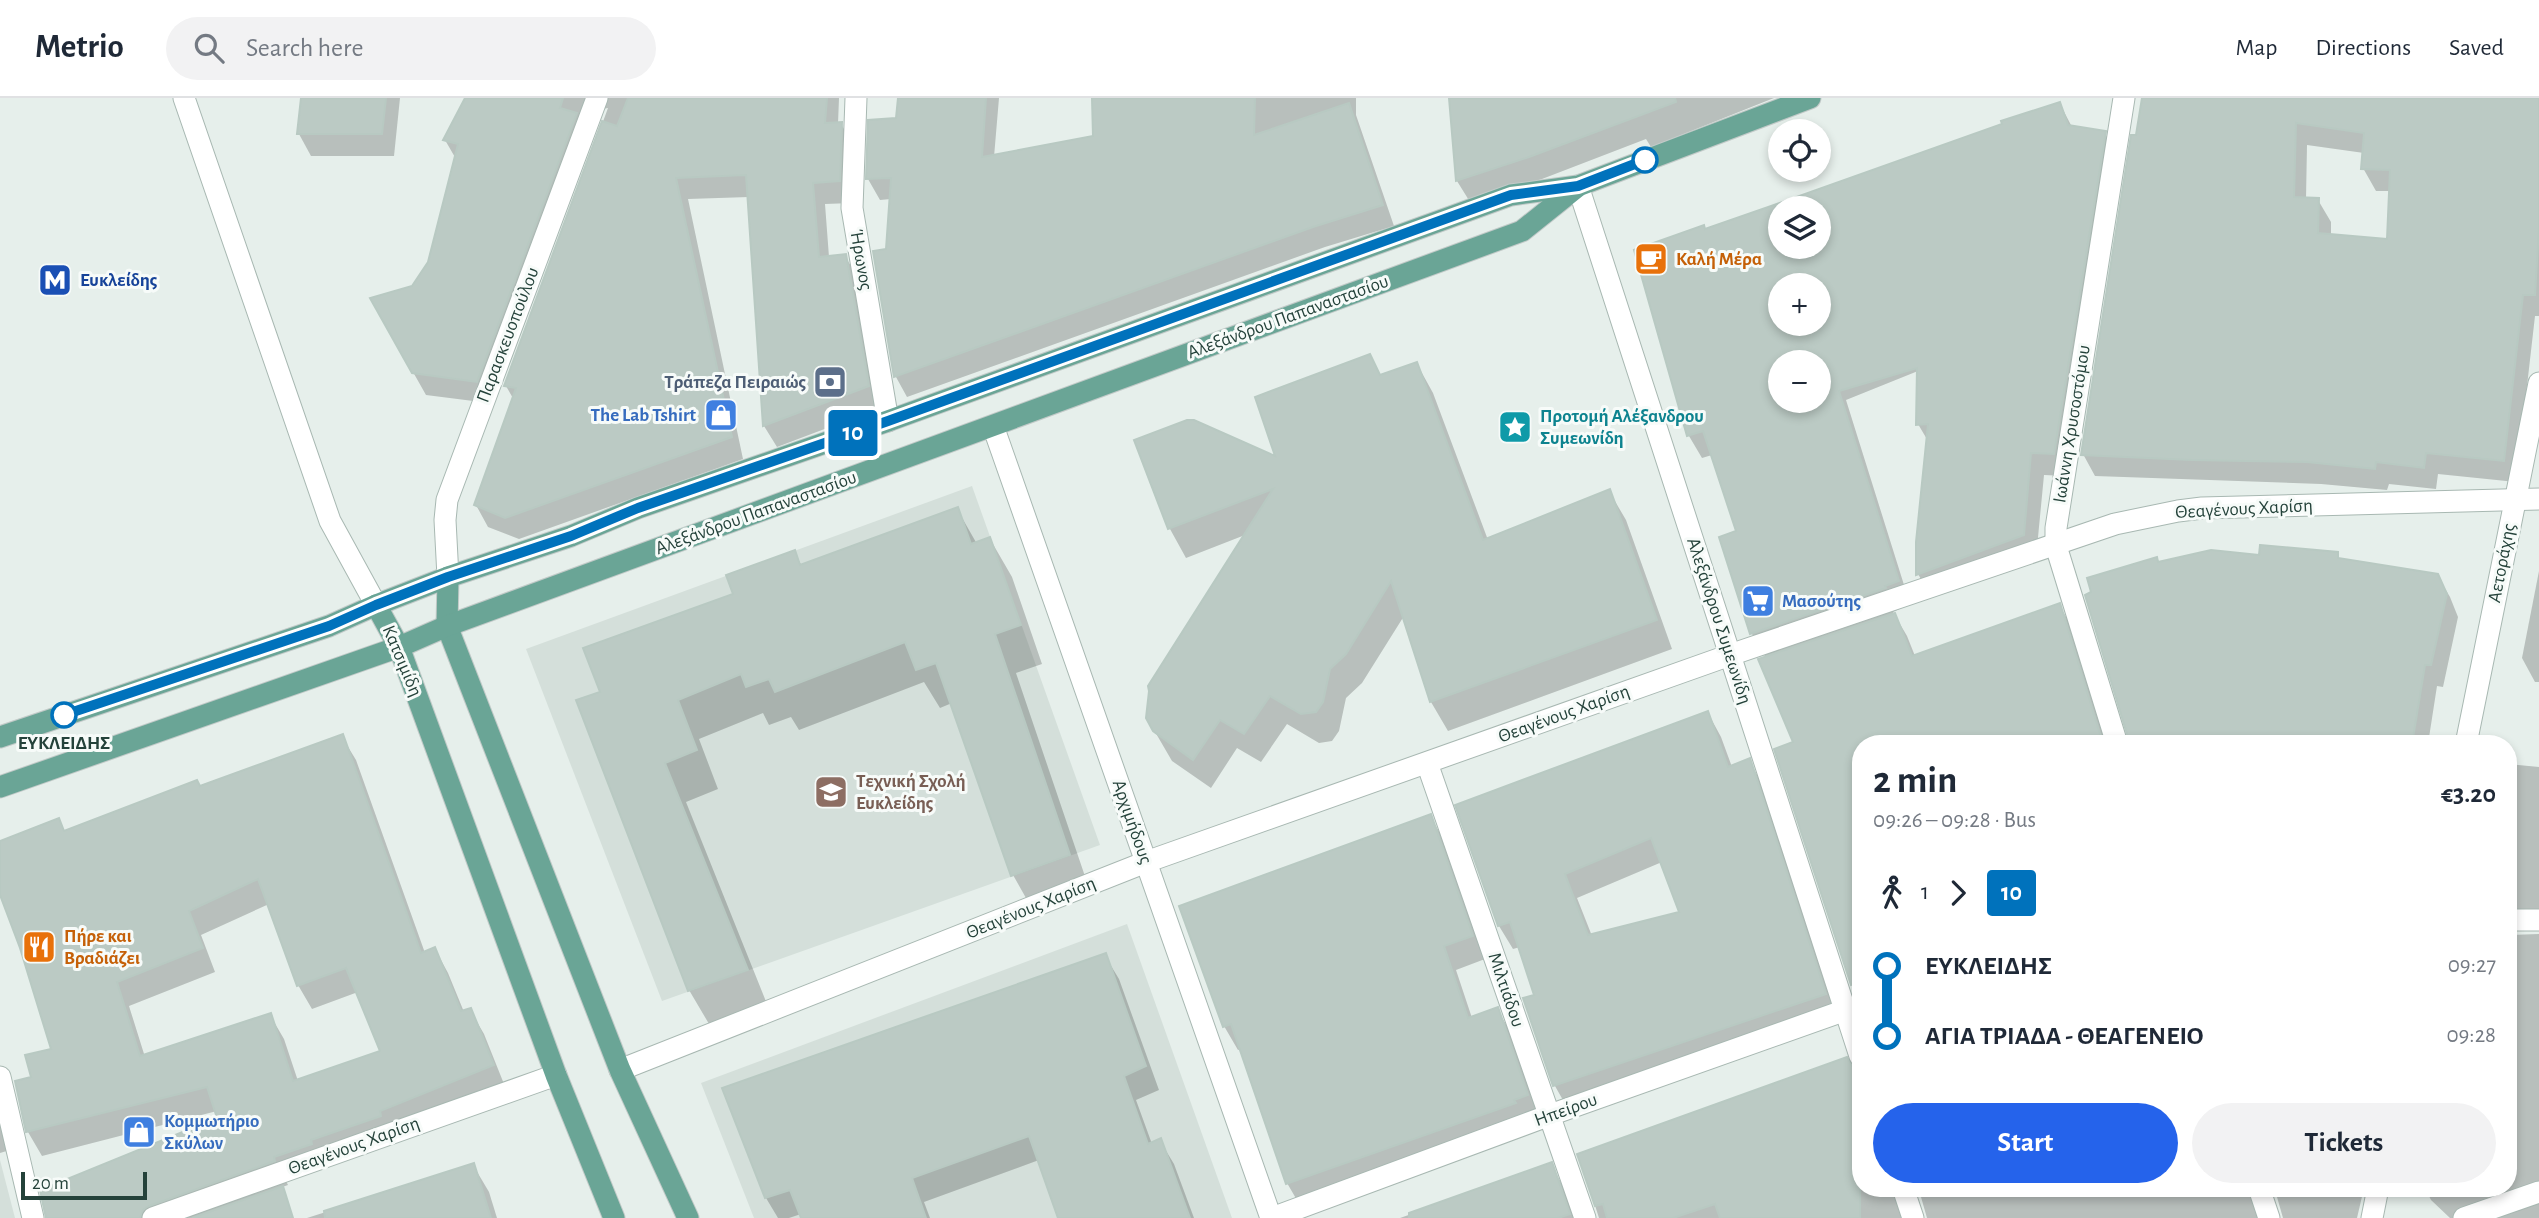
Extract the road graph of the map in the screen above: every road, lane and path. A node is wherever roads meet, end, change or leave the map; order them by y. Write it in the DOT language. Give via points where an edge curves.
graph roads {
  1 [pos="597,98"];
  2 [pos="856,98"];
  3 [pos="1810,98"];
  4 [pos="2123,98"];
  5 [pos="186,101"];
  6 [pos="1578,186"];
  7 [pos="2539,383"];
  8 [pos="888,421"];
  9 [pos="993,426"];
  10 [pos="2515,499"];
  11 [pos="2539,499"];
  12 [pos="2056,545"];
  13 [pos="448,577"];
  14 [pos="376,605"];
  15 [pos="447,626"];
  16 [pos="399,647"];
  17 [pos="1730,655"];
  18 [pos="2114,735"];
  19 [pos="2468,735"];
  20 [pos="0,737"];
  21 [pos="1427,763"];
  22 [pos="0,787"];
  23 [pos="1146,862"];
  24 [pos="2517,920"];
  25 [pos="2539,920"];
  26 [pos="1852,1005"];
  27 [pos="1852,1008"];
  28 [pos="620,1070"];
  29 [pos="556,1075"];
  30 [pos="0,1077"];
  31 [pos="1550,1115"];
  32 [pos="2539,1192"];
  33 [pos="1906,1197"];
  34 [pos="2262,1197"];
  35 [pos="2376,1197"];
  36 [pos="33,1218"];
  37 [pos="153,1218"];
  38 [pos="614,1218"];
  39 [pos="688,1218"];
  40 [pos="1272,1218"];
  41 [pos="1585,1218"];
  42 [pos="1913,1218"];
  43 [pos="2269,1218"];
  44 [pos="2372,1218"];
  45 [pos="2464,1218"];
  1 -- 13 [label="street, Παρασκευοπούλου" via="447,500"];
  2 -- 8 [label="street, Ήρωνος" via="852,208"];
  3 -- 6 [label="main road, Αλεξάνδρου Παπαναστασίου"];
  4 -- 12 [label="street, Ιωάννη Χρυσοστόμου"];
  5 -- 14 [label="street, Κατσιμίδη" via="330,521"];
  6 -- 8 [label="main road, Αλεξάνδρου Παπαναστασίου" via="1511,195"];
  6 -- 9 [label="main road, Αλεξάνδρου Παπαναστασίου" via="1522,231"];
  6 -- 17 [label="street, Αλεξάνδρου Συμεωνίδη"];
  7 -- 10 [label="street, Αετοράχης"];
  8 -- 13 [label="main road, Αλεξάνδρου Παπαναστασίου"];
  9 -- 15 [label="main road, Αλεξάνδρου Παπαναστασίου"];
  9 -- 23 [label="street, Αρχιμήδους"];
  10 -- 11 [label="street, Θεαγένους Χαρίση"];
  10 -- 12 [label="street, Θεαγένους Χαρίση" via="2202,508 2115,524"];
  10 -- 19 [label="street, Αετοράχης"];
  12 -- 17 [label="street, Θεαγένους Χαρίση"];
  12 -- 18 [label="street, Ιωάννη Χρυσοστόμου"];
  13 -- 14 [label="main road, Αλεξάνδρου Παπαναστασίου"];
  13 -- 15 [label="main road"];
  14 -- 16 [label="main road, Κατσιμίδη"];
  14 -- 20 [label="main road, Αλεξάνδρου Παπαναστασίου" via="329,626"];
  15 -- 16 [label="main road, Αλεξάνδρου Παπαναστασίου"];
  15 -- 28 [label="main road"];
  16 -- 22 [label="main road, Αλεξάνδρου Παπαναστασίου"];
  16 -- 29 [label="main road, Κατσιμίδη"];
  17 -- 21 [label="street, Θεαγένους Χαρίση"];
  17 -- 26 [label="street, Αλεξάνδρου Συμεωνίδη"];
  21 -- 23 [label="street, Θεαγένους Χαρίση"];
  21 -- 31 [label="street, Μιλτιάδου"];
  23 -- 28 [label="street, Θεαγένους Χαρίση"];
  23 -- 40 [label="street, Αρχιμήδους"];
  24 -- 25 [label="street"];
  27 -- 31 [label="street, Ηπείρου"];
  28 -- 39 [label="main road"];
  29 -- 37 [label="street, Θεαγένους Χαρίση"];
  29 -- 38 [label="main road, Κατσιμίδη"];
  30 -- 36 [label="street"];
  31 -- 40 [label="street, Ηπείρου"];
  31 -- 41 [label="street, Μιλτιάδου"];
  32 -- 45 [label="street"];
  33 -- 42 [label="street"];
  34 -- 43 [label="street"];
  35 -- 44 [label="street"];
}
